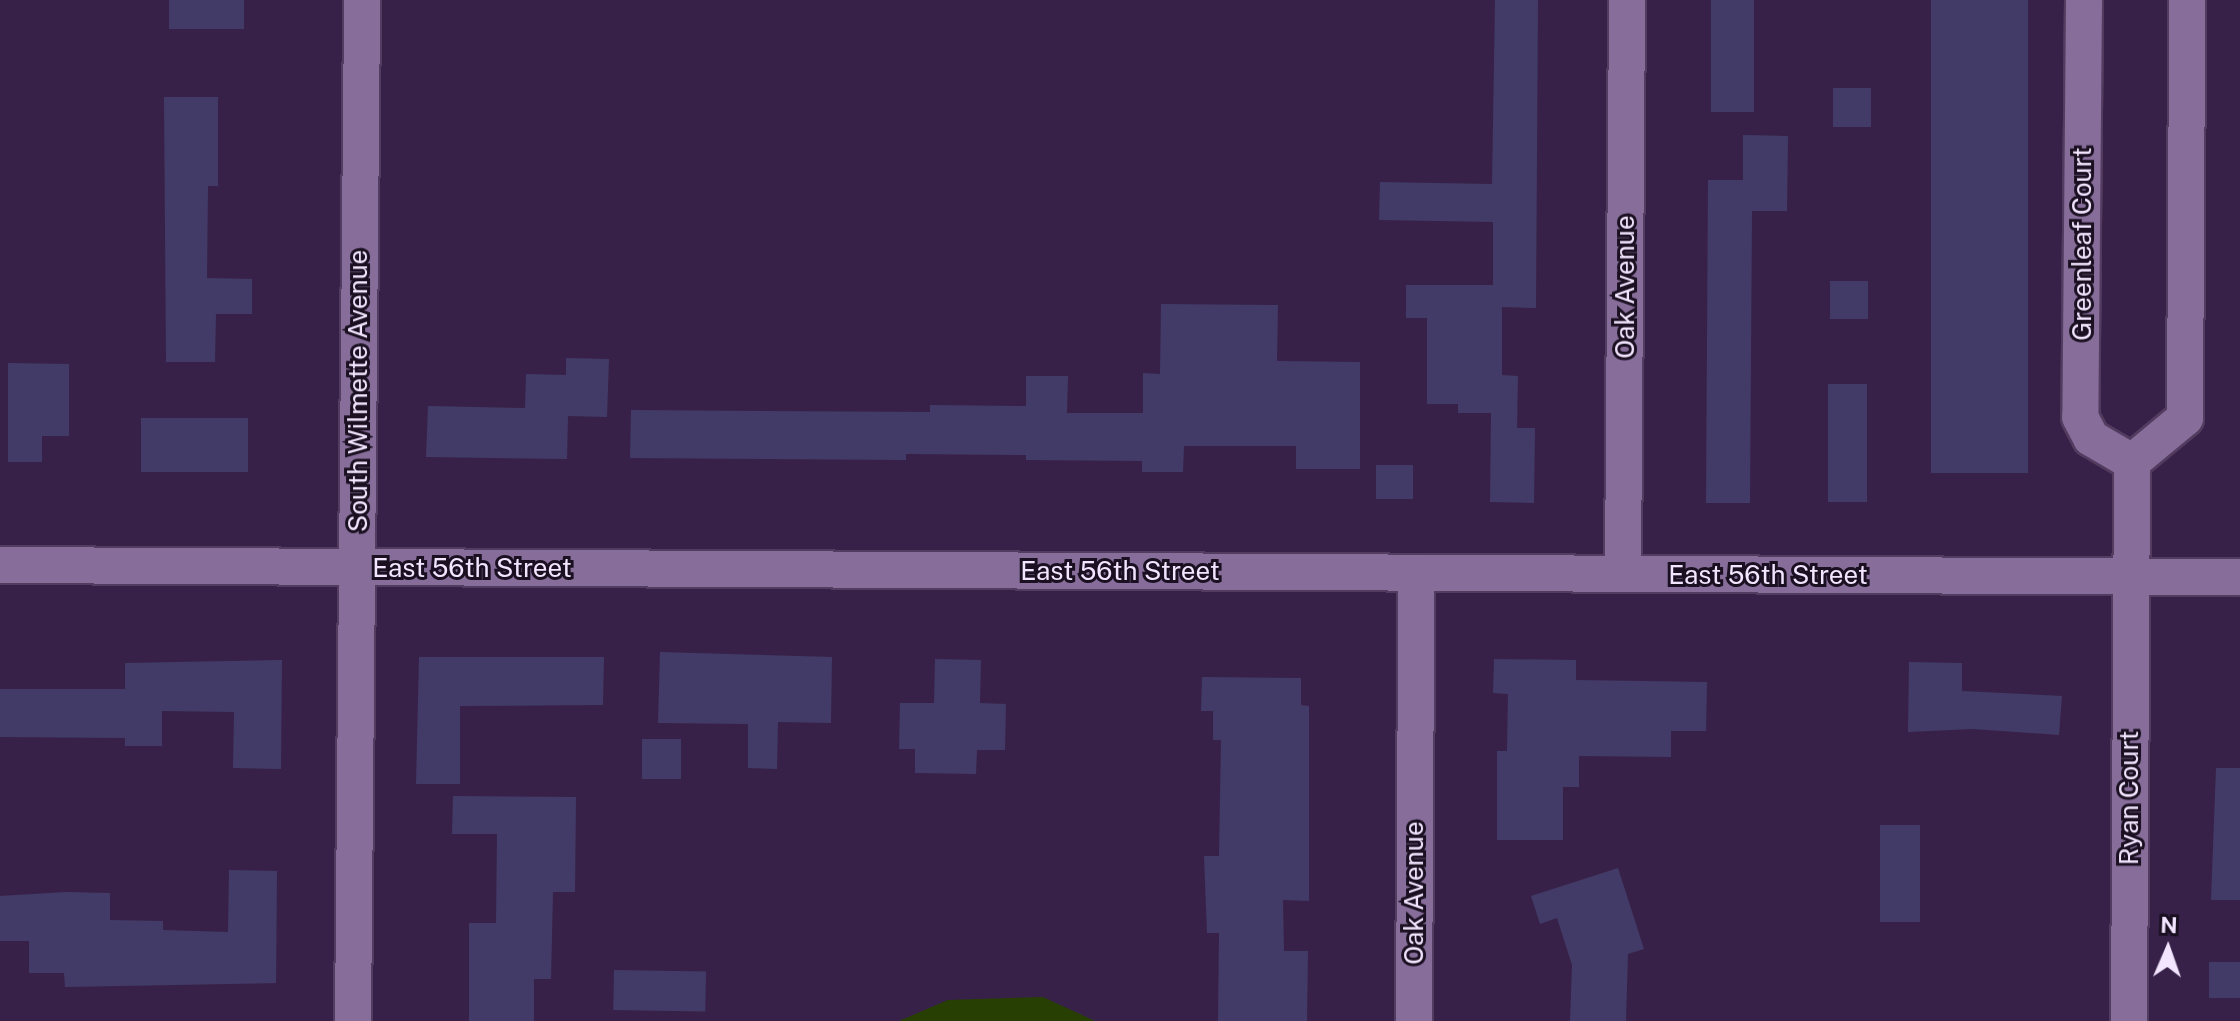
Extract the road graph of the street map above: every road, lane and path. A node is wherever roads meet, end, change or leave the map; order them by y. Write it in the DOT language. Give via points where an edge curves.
graph roads {
  1 [pos="362,0"];
  2 [pos="1627,0"];
  3 [pos="2084,0"];
  4 [pos="2187,0"];
  5 [pos="2132,462"];
  6 [pos="0,565"];
  7 [pos="357,567"];
  8 [pos="1416,573"];
  9 [pos="1623,574"];
  10 [pos="2129,575"];
  11 [pos="2240,577"];
  12 [pos="353,1021"];
  13 [pos="1414,1021"];
  14 [pos="2129,1021"];
  1 -- 7 [label="street, South Wilmette Avenue"];
  2 -- 9 [label="street, Oak Avenue"];
  3 -- 5 [label="street, Greenleaf Court" via="2080,417 2091,438"];
  4 -- 5 [label="street" via="2185,418 2168,438"];
  5 -- 10 [label="street"];
  6 -- 7 [label="street, East 56th Street"];
  7 -- 8 [label="street, East 56th Street"];
  7 -- 12 [label="street, South Wilmette Avenue"];
  8 -- 9 [label="street, East 56th Street"];
  8 -- 13 [label="street, Oak Avenue"];
  9 -- 10 [label="street, East 56th Street"];
  10 -- 11 [label="street, East 56th Street"];
  10 -- 14 [label="street, Ryan Court"];
}
